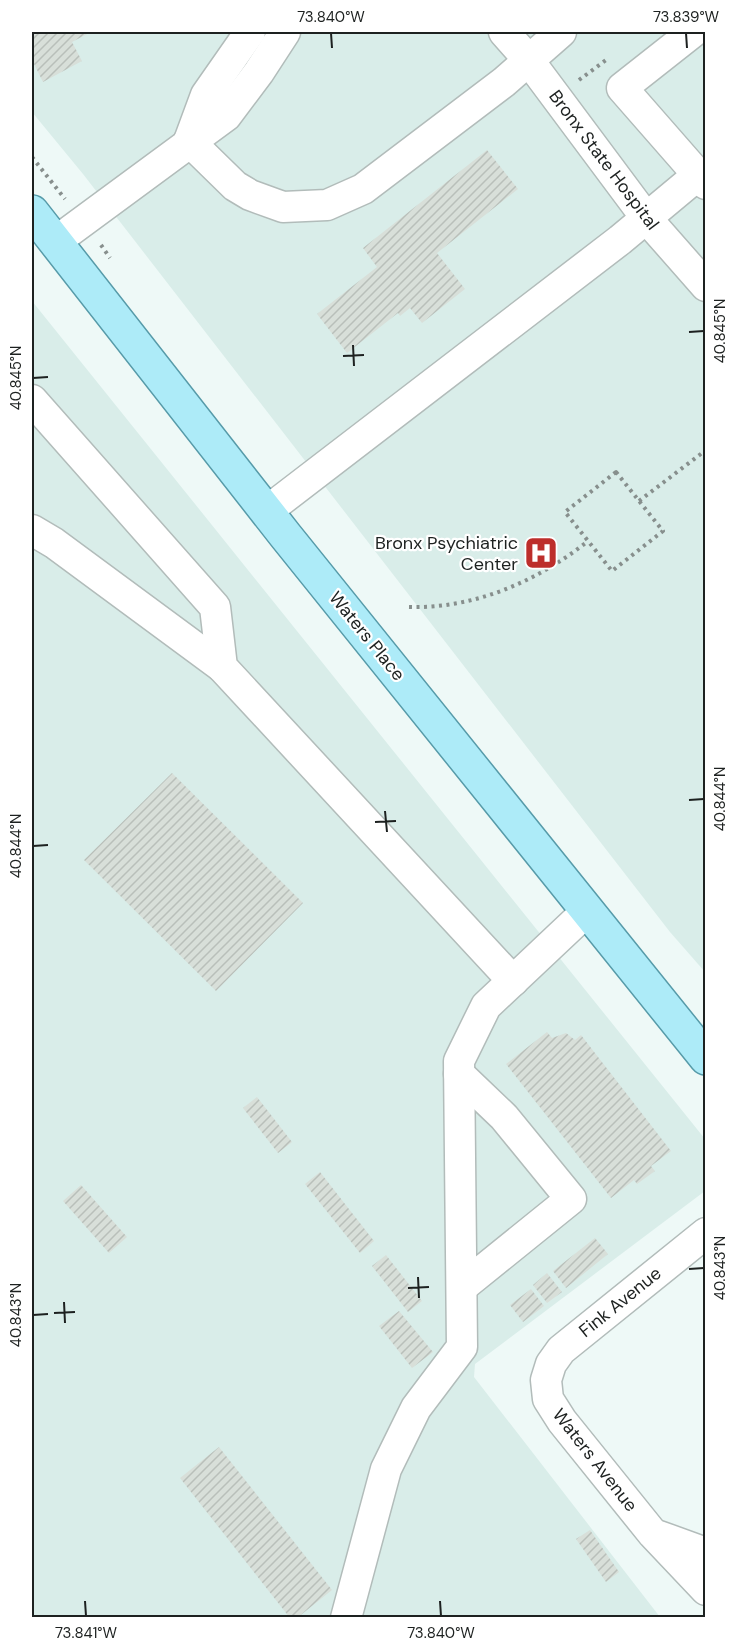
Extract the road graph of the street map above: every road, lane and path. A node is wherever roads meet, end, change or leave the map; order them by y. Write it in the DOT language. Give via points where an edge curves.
graph roads {
  1 [pos="250,32"];
  2 [pos="285,32"];
  3 [pos="504,32"];
  4 [pos="561,32"];
  5 [pos="690,33"];
  6 [pos="527,58"];
  7 [pos="608,58"];
  8 [pos="576,80"];
  9 [pos="189,141"];
  10 [pos="702,180"];
  11 [pos="32,212"];
  12 [pos="647,219"];
  13 [pos="56,242"];
  14 [pos="705,286"];
  15 [pos="32,400"];
  16 [pos="705,450"];
  17 [pos="639,501"];
  18 [pos="267,511"];
  19 [pos="32,530"];
  20 [pos="588,541"];
  21 [pos="409,607"];
  22 [pos="222,667"];
  23 [pos="588,910"];
  24 [pos="513,981"];
  25 [pos="705,1058"];
  26 [pos="459,1074"];
  27 [pos="705,1233"];
  28 [pos="462,1287"];
  29 [pos="546,1380"];
  30 [pos="653,1534"];
  31 [pos="705,1553"];
  32 [pos="705,1590"];
  33 [pos="346,1617"];
  1 -- 9 [label="street" via="206,94"];
  2 -- 9 [label="street" via="226,116"];
  3 -- 6 [label="street, Bronx State Hospital"];
  4 -- 6 [label="street"];
  5 -- 10 [label="street" via="622,88"];
  6 -- 9 [label="street" via="504,82 363,189 327,206 283,207 250,195"];
  6 -- 12 [label="street, Bronx State Hospital"];
  7 -- 8 [label="path"];
  9 -- 13 [label="street"];
  10 -- 12 [label="street"];
  11 -- 13 [label="main road, Waters Place"];
  12 -- 14 [label="street, Bronx State Hospital"];
  12 -- 18 [label="street"];
  13 -- 18 [label="main road, Waters Place"];
  15 -- 22 [label="street" via="215,607"];
  16 -- 17 [label="path"];
  17 -- 20 [label="path" via="616,472 565,512"];
  17 -- 20 [label="path" via="663,531 612,571"];
  18 -- 23 [label="main road, Waters Place"];
  19 -- 22 [label="street"];
  20 -- 21 [label="path" via="547,570 486,596"];
  22 -- 24 [label="street"];
  23 -- 24 [label="street"];
  23 -- 25 [label="main road, Waters Place"];
  24 -- 26 [label="street" via="486,1006 459,1061"];
  26 -- 28 [label="street"];
  26 -- 28 [label="street" via="504,1117 571,1199"];
  27 -- 29 [label="street, Fink Avenue" via="561,1350"];
  28 -- 33 [label="street" via="462,1347 416,1408 386,1469"];
  29 -- 30 [label="street, Waters Avenue" via="548,1399 562,1421"];
  30 -- 31 [label="street"];
  30 -- 32 [label="street, Waters Avenue"];
}
